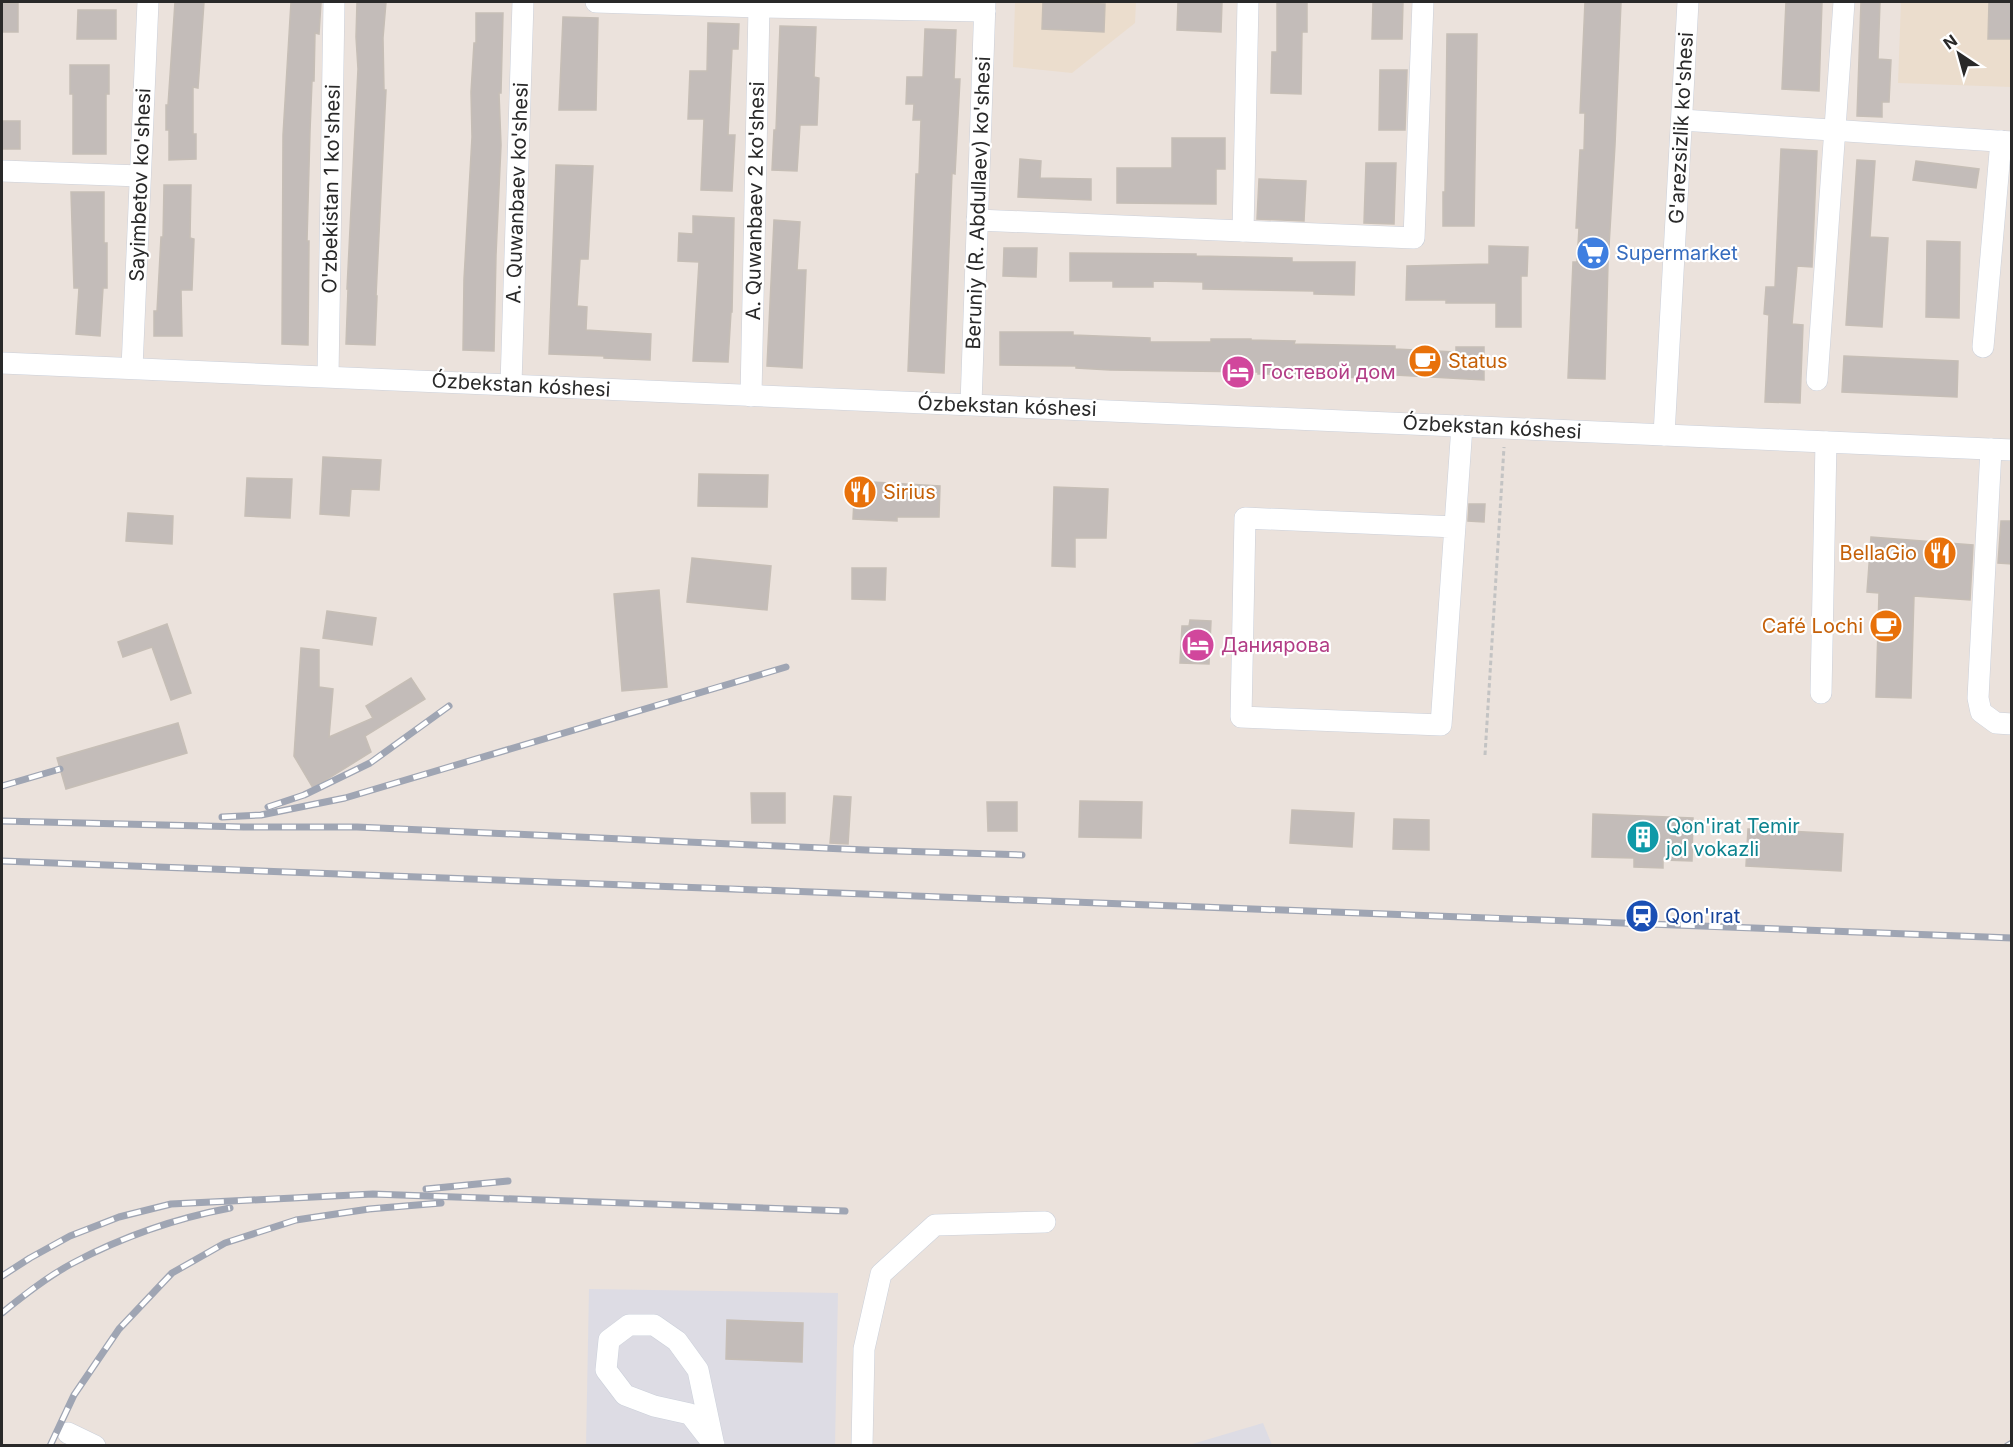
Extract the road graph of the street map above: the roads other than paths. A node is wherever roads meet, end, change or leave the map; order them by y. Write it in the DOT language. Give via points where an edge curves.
graph roads {
  1 [pos="148,2"];
  2 [pos="334,2"];
  3 [pos="523,2"];
  4 [pos="596,2"];
  5 [pos="1248,2"];
  6 [pos="1423,2"];
  7 [pos="1688,2"];
  8 [pos="1844,2"];
  9 [pos="985,6"];
  10 [pos="759,7"];
  11 [pos="1682,120"];
  12 [pos="1836,130"];
  13 [pos="2006,141"];
  14 [pos="2,171"];
  15 [pos="140,176"];
  16 [pos="977,220"];
  17 [pos="1243,231"];
  18 [pos="1983,347"];
  19 [pos="2,363"];
  20 [pos="132,368"];
  21 [pos="328,376"];
  22 [pos="1817,380"];
  23 [pos="511,384"];
  24 [pos="751,396"];
  25 [pos="971,404"];
  26 [pos="1462,426"];
  27 [pos="1664,435"];
  28 [pos="1826,442"];
  29 [pos="2001,449"];
  30 [pos="1455,527"];
  31 [pos="1821,693"];
  32 [pos="2012,724"];
  33 [pos="1045,1222"];
  34 [pos="68,1434"];
  35 [pos="714,1445"];
  36 [pos="95,1446"];
  37 [pos="862,1446"];
  1 -- 15 [label="street, Sayimbetov ko'shesi"];
  2 -- 21 [label="street, O'zbekistan 1 ko'shesi"];
  3 -- 23 [label="street, A. Quwanbaev ko'shesi"];
  4 -- 10 [label="street"];
  5 -- 17 [label="street"];
  6 -- 17 [label="street" via="1414,238"];
  7 -- 11 [label="street, G'arezsizlik ko'shesi"];
  8 -- 12 [label="street"];
  9 -- 10 [label="street"];
  9 -- 16 [label="street, Beruniy (R. Abdullaev) ko'shesi"];
  10 -- 24 [label="street, A. Quwanbaev 2 ko'shesi"];
  11 -- 12 [label="street"];
  11 -- 27 [label="street, G'arezsizlik ko'shesi"];
  12 -- 13 [label="street"];
  12 -- 22 [label="street"];
  13 -- 18 [label="street"];
  14 -- 15 [label="street"];
  15 -- 20 [label="street, Sayimbetov ko'shesi"];
  16 -- 17 [label="street"];
  16 -- 25 [label="street, Beruniy (R. Abdullaev) ko'shesi"];
  19 -- 20 [label="street, Ózbekstan kóshesi"];
  20 -- 21 [label="street, Ózbekstan kóshesi"];
  21 -- 23 [label="street, Ózbekstan kóshesi"];
  23 -- 24 [label="street, Ózbekstan kóshesi"];
  24 -- 25 [label="street, Ózbekstan kóshesi"];
  25 -- 26 [label="street, Ózbekstan kóshesi"];
  26 -- 27 [label="street, Ózbekstan kóshesi"];
  26 -- 30 [label="street"];
  27 -- 28 [label="street, Ózbekstan kóshesi"];
  28 -- 29 [label="street, Ózbekstan kóshesi"];
  28 -- 31 [label="street"];
  29 -- 32 [label="street" via="1978,698 1981,712 1996,723"];
  30 -- 30 [label="street" via="1441,726 1241,717 1245,518"];
  33 -- 37 [label="street" via="935,1225 881,1274 864,1349"];
  34 -- 36 [label="street"];
  35 -- 35 [label="street" via="690,1414 625,1395 606,1370 609,1340 628,1324 654,1325 677,1341 698,1370"];
}
